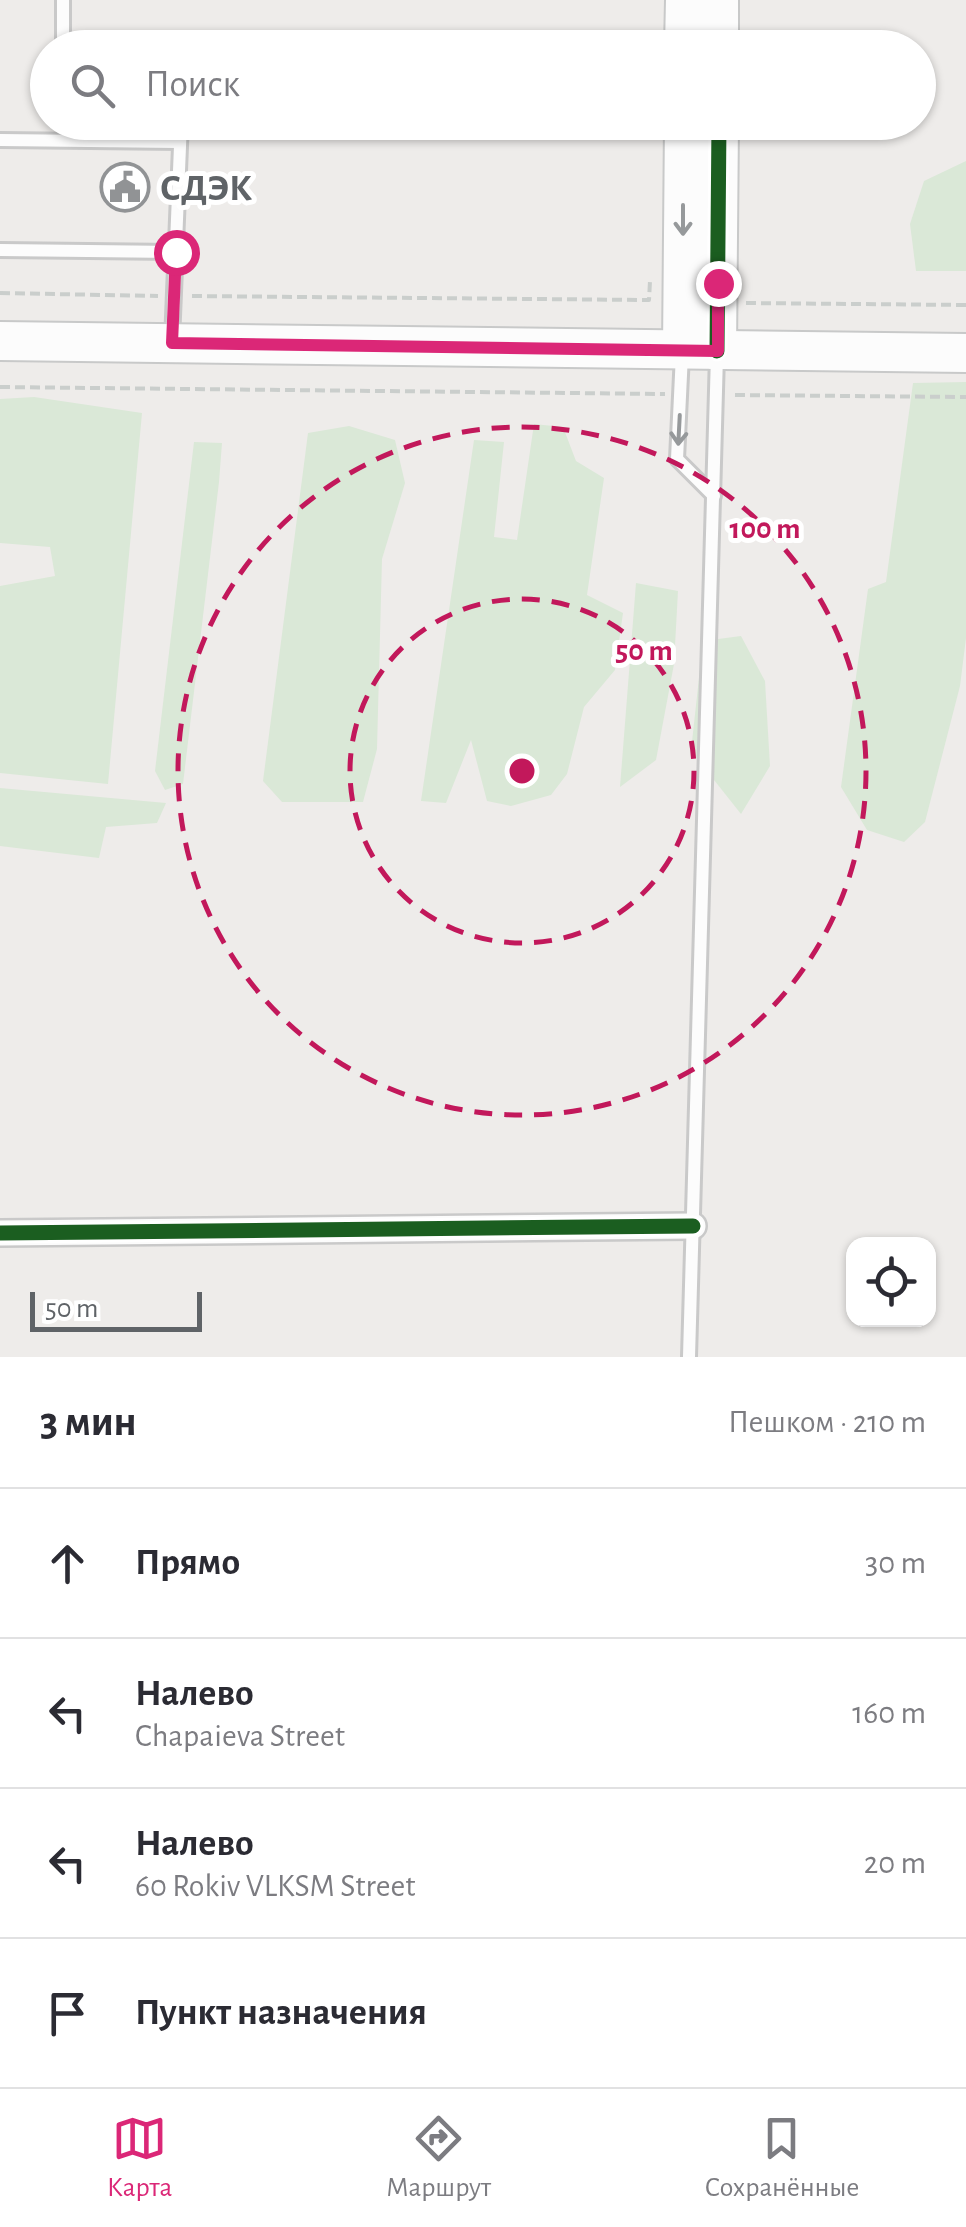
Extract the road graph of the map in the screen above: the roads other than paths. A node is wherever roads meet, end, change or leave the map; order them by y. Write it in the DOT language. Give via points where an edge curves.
graph roads {
  1 [pos="62,0"];
  2 [pos="685,0"];
  3 [pos="719,0"];
  4 [pos="63,30"];
  5 [pos="684,30"];
  6 [pos="719,30"];
  7 [pos="0,140"];
  8 [pos="685,140"];
  9 [pos="718,140"];
  10 [pos="180,142"];
  11 [pos="0,250"];
  12 [pos="176,252"];
  13 [pos="0,341"];
  14 [pos="172,343"];
  15 [pos="700,350"];
  16 [pos="966,353"];
  17 [pos="714,496"];
  18 [pos="693,1226"];
  19 [pos="0,1233"];
  20 [pos="689,1357"];
  1 -- 4 [label="lane"];
  2 -- 5 [label="main road"];
  3 -- 6 [label="main road"];
  7 -- 10 [label="lane"];
  8 -- 15 [label="main road, one-way"];
  9 -- 15 [label="main road"];
  10 -- 12 [label="lane"];
  11 -- 12 [label="lane"];
  12 -- 14 [label="lane"];
  13 -- 14 [label="main road"];
  14 -- 15 [label="main road"];
  15 -- 16 [label="main road"];
  15 -- 17 [label="lane" via="717,394"];
  15 -- 17 [label="lane, one-way" via="680,394 677,459"];
  17 -- 18 [label="lane"];
  18 -- 19 [label="street"];
  18 -- 20 [label="lane"];
}
